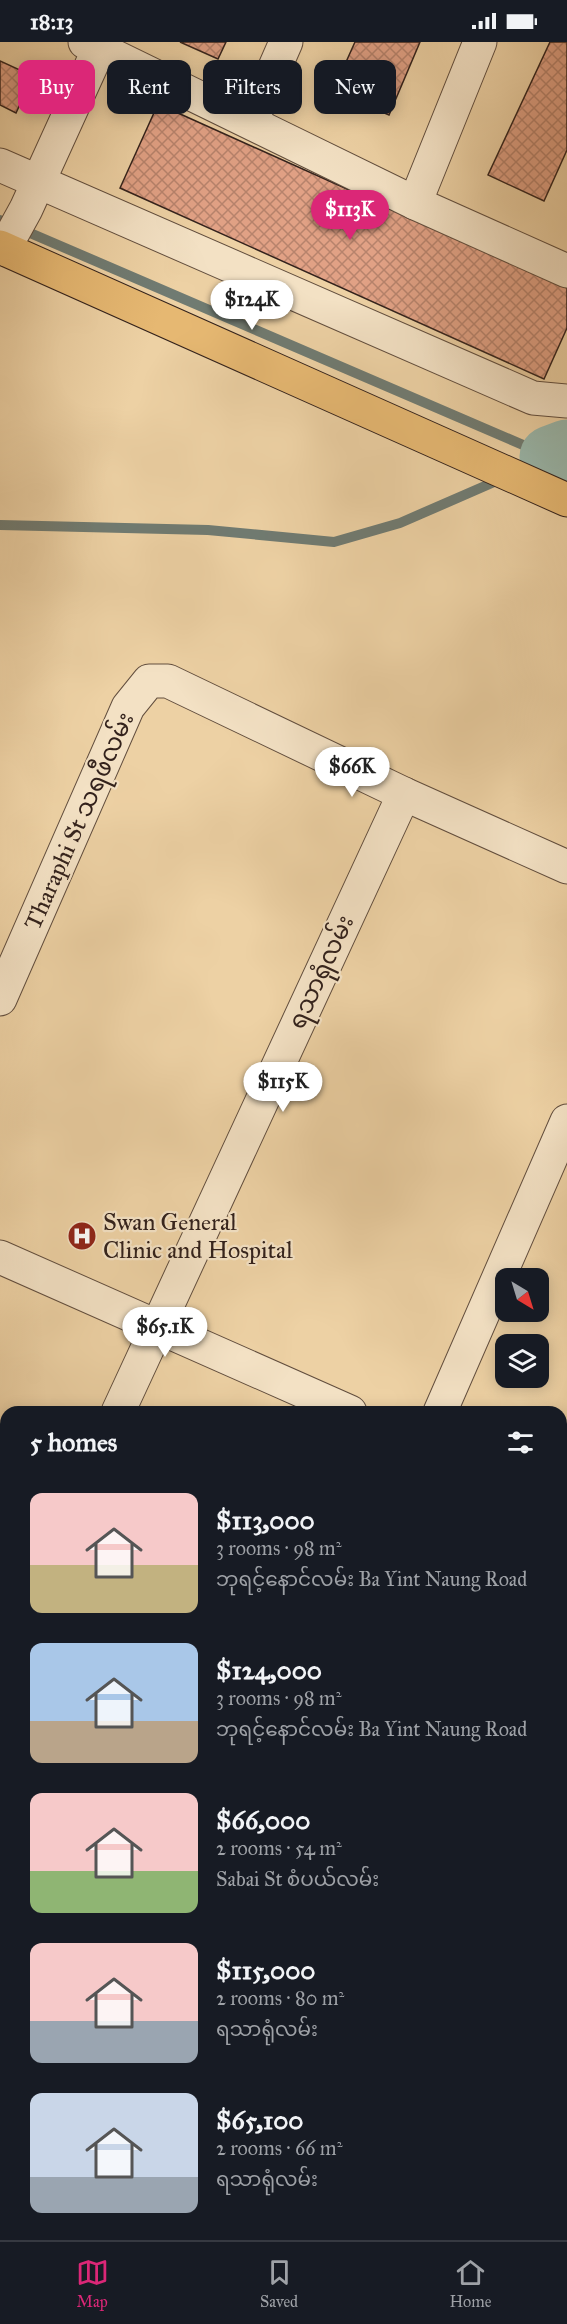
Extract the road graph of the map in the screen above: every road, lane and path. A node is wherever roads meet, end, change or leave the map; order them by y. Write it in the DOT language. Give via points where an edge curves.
graph roads {
  1 [pos="286,42"];
  2 [pos="480,42"];
  3 [pos="95,44"];
  4 [pos="251,122"];
  5 [pos="0,165"];
  6 [pos="31,196"];
  7 [pos="415,203"];
  8 [pos="5,245"];
  9 [pos="567,272"];
  10 [pos="567,400"];
  11 [pos="567,500"];
  12 [pos="404,794"];
  13 [pos="567,867"];
  14 [pos="0,999"];
  15 [pos="567,1121"];
  16 [pos="554,1187"];
  17 [pos="0,1257"];
  18 [pos="156,1326"];
  19 [pos="121,1406"];
  20 [pos="336,1406"];
  21 [pos="443,1406"];
  1 -- 4 [label="street"];
  2 -- 7 [label="street"];
  3 -- 4 [label="street"];
  3 -- 6 [label="street"];
  4 -- 7 [label="street"];
  5 -- 6 [label="street"];
  6 -- 8 [label="street"];
  6 -- 10 [label="street" via="533,398"];
  7 -- 9 [label="street"];
  8 -- 11 [label="main road"];
  12 -- 13 [label="street"];
  12 -- 14 [label="street, Tharaphi St သရဖီလမ်း" via="168,681 149,681 128,707"];
  12 -- 18 [label="street, ရသာရုံလမ်း"];
  15 -- 16 [label="street"];
  16 -- 21 [label="street"];
  17 -- 18 [label="street"];
  18 -- 19 [label="street, ရသာရုံလမ်း"];
  18 -- 20 [label="street"];
}
